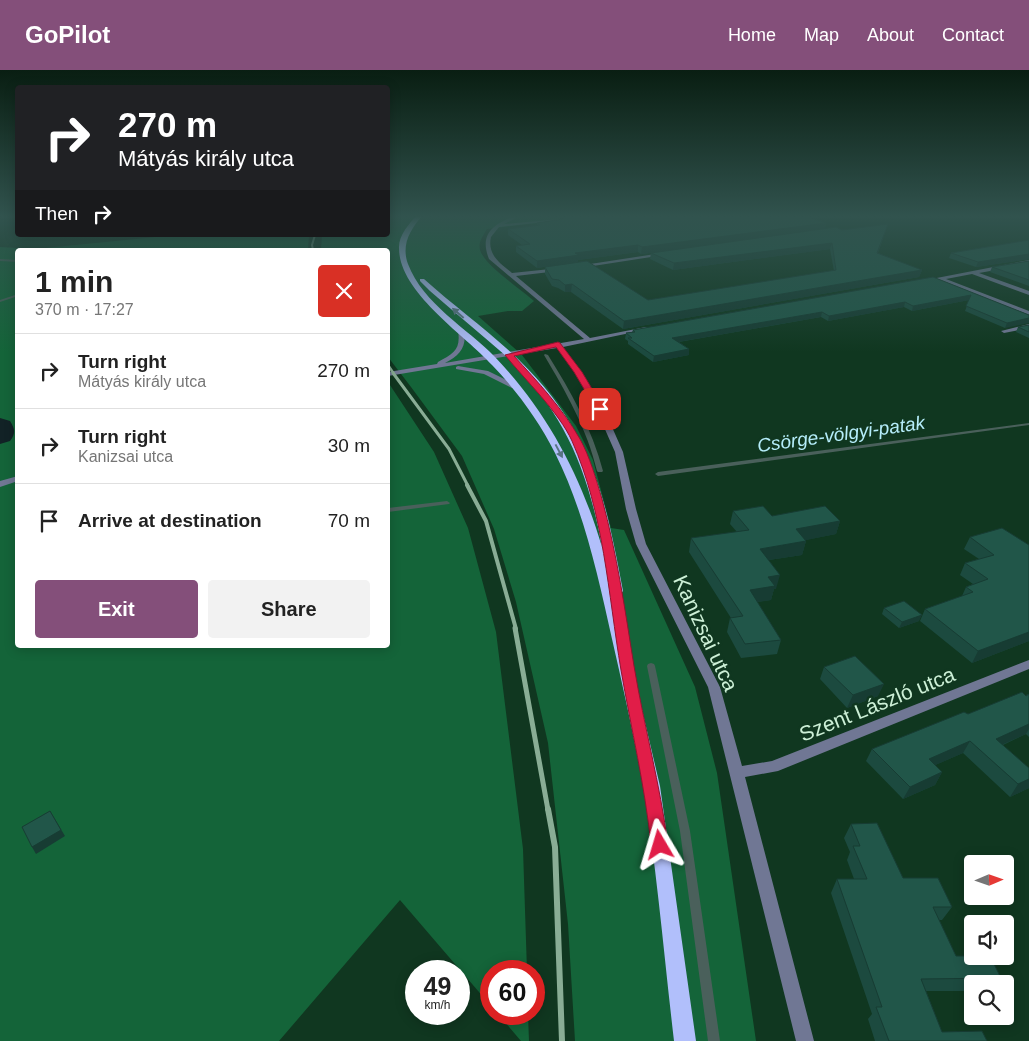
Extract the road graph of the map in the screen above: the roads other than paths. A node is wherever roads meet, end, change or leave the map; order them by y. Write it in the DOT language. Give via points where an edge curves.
graph roads {
  1 [pos="405,261"];
  2 [pos="495,261"];
  3 [pos="612,261"];
  4 [pos="1029,262"];
  5 [pos="406,265"];
  6 [pos="578,266"];
  7 [pos="568,267"];
  8 [pos="971,272"];
  9 [pos="510,275"];
  10 [pos="938,278"];
  11 [pos="919,282"];
  12 [pos="1029,293"];
  13 [pos="1029,313"];
  14 [pos="1029,326"];
  15 [pos="656,327"];
  16 [pos="461,330"];
  17 [pos="1004,331"];
  18 [pos="588,339"];
  19 [pos="558,344"];
  20 [pos="509,355"];
  21 [pos="491,358"];
  22 [pos="430,367"];
  23 [pos="390,374"];
  24 [pos="515,386"];
  25 [pos="15,479"];
  26 [pos="0,484"];
  27 [pos="1029,664"];
  28 [pos="627,668"];
  29 [pos="737,772"];
  30 [pos="685,1041"];
  31 [pos="805,1041"];
  1 -- 5 [label="main road"];
  2 -- 9 [label="street"];
  3 -- 6 [label="street"];
  4 -- 8 [label="street"];
  5 -- 16 [label="main road" via="414,282"];
  20 -- 5 [label="main road, one-way"];
  7 -- 9 [label="street"];
  8 -- 10 [label="street"];
  8 -- 12 [label="street"];
  9 -- 18 [label="street"];
  10 -- 11 [label="street"];
  10 -- 13 [label="street"];
  14 -- 17 [label="street"];
  15 -- 18 [label="street"];
  16 -- 21 [label="main road"];
  16 -- 22 [label="street" via="463,342 459,351"];
  18 -- 19 [label="street"];
  19 -- 20 [label="street"];
  19 -- 29 [label="street, Kanizsai utca" via="600,409 619,452 641,544 714,687"];
  20 -- 21 [label="street"];
  20 -- 28 [label="main road" via="566,425 590,474 617,592"];
  21 -- 22 [label="street"];
  21 -- 24 [label="main road"];
  22 -- 23 [label="street"];
  22 -- 24 [label="street" via="470,368"];
  24 -- 28 [label="main road, one-way" via="552,438 579,495 608,588"];
  25 -- 26 [label="street"];
  27 -- 29 [label="street, Szent László utca" via="773,767"];
  28 -- 30 [label="main road" via="655,805"];
  29 -- 31 [label="street, Kanizsai utca"];
}
